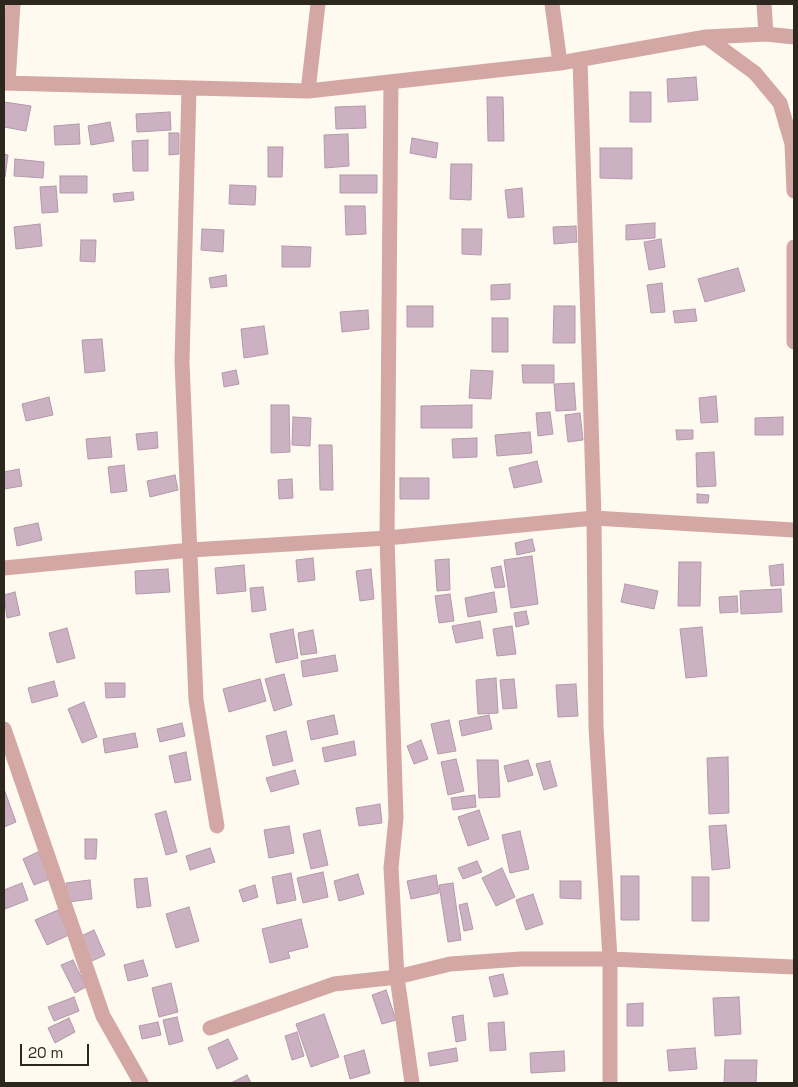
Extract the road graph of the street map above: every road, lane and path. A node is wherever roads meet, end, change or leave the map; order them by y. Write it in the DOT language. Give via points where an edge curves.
graph roads {
  1 [pos="13,4"];
  2 [pos="318,4"];
  3 [pos="552,4"];
  4 [pos="764,4"];
  5 [pos="766,34"];
  6 [pos="706,37"];
  7 [pos="794,37"];
  8 [pos="580,60"];
  9 [pos="560,63"];
  10 [pos="391,82"];
  11 [pos="6,83"];
  12 [pos="189,88"];
  13 [pos="308,91"];
  14 [pos="794,190"];
  15 [pos="794,247"];
  16 [pos="794,342"];
  17 [pos="594,518"];
  18 [pos="794,530"];
  19 [pos="387,538"];
  20 [pos="191,550"];
  21 [pos="4,568"];
  22 [pos="4,729"];
  23 [pos="217,826"];
  24 [pos="610,959"];
  25 [pos="794,967"];
  26 [pos="397,977"];
  27 [pos="210,1028"];
  28 [pos="141,1083"];
  29 [pos="412,1083"];
  30 [pos="610,1083"];
  1 -- 11 [label="street"];
  2 -- 13 [label="street"];
  3 -- 9 [label="street"];
  4 -- 5 [label="street"];
  5 -- 6 [label="street"];
  5 -- 7 [label="street"];
  6 -- 8 [label="street"];
  6 -- 14 [label="street" via="755,73 780,103 792,144"];
  8 -- 9 [label="street"];
  8 -- 17 [label="street"];
  9 -- 10 [label="street"];
  10 -- 13 [label="street"];
  10 -- 19 [label="street"];
  11 -- 12 [label="street"];
  12 -- 13 [label="street"];
  12 -- 20 [label="street" via="182,362"];
  15 -- 16 [label="street"];
  17 -- 18 [label="street"];
  17 -- 19 [label="street"];
  17 -- 24 [label="street" via="596,727"];
  19 -- 20 [label="street"];
  19 -- 26 [label="street" via="396,818 391,868"];
  20 -- 21 [label="street"];
  20 -- 23 [label="street" via="196,700"];
  22 -- 28 [label="street" via="103,1016"];
  24 -- 25 [label="street"];
  24 -- 26 [label="street" via="521,958 450,964"];
  24 -- 30 [label="street"];
  26 -- 27 [label="street" via="334,984"];
  26 -- 29 [label="street"];
}
